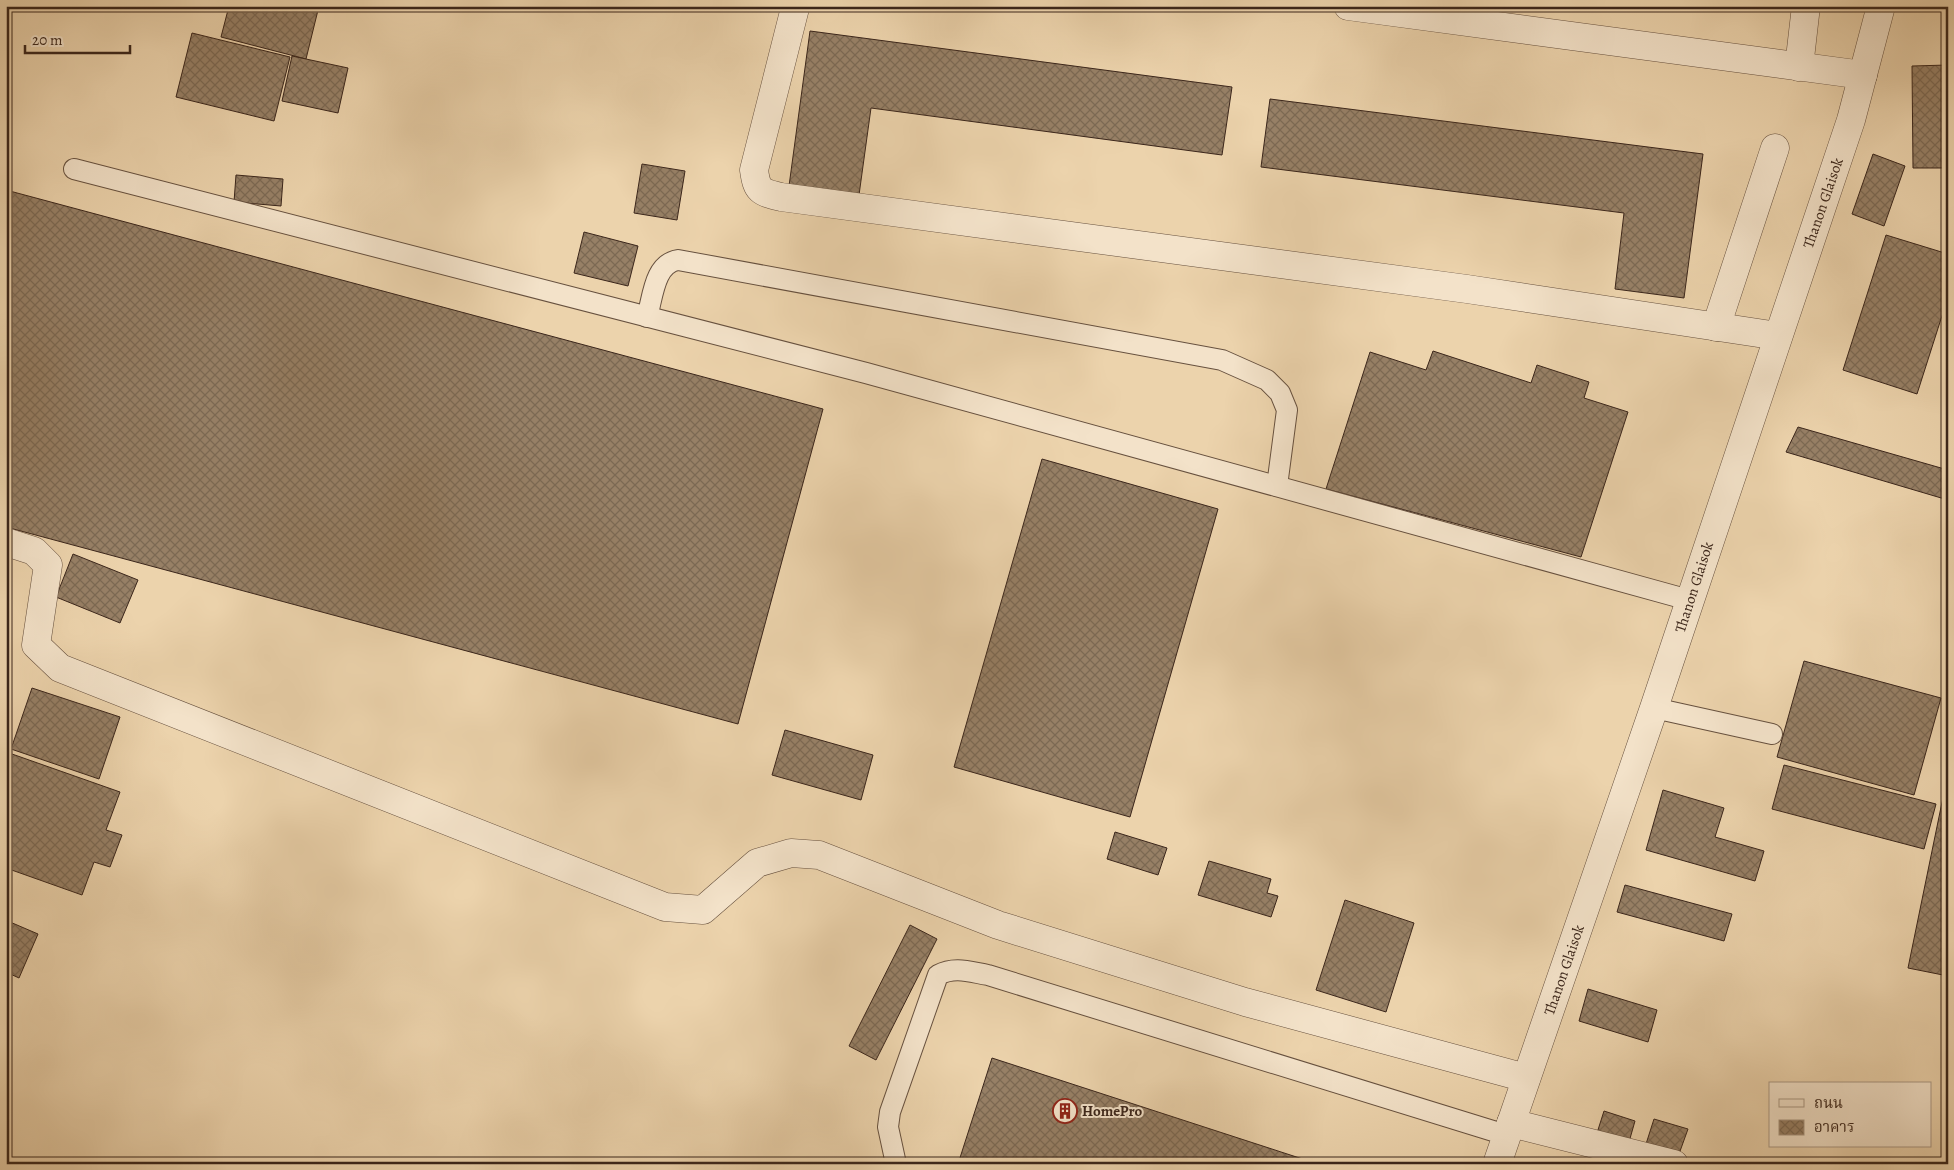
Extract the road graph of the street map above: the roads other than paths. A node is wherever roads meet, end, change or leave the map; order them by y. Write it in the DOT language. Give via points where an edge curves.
graph roads {
  1 [pos="1348,6"];
  2 [pos="1806,6"];
  3 [pos="1881,6"];
  4 [pos="795,8"];
  5 [pos="1799,67"];
  6 [pos="1863,75"];
  7 [pos="1775,148"];
  8 [pos="74,169"];
  9 [pos="647,317"];
  10 [pos="1716,327"];
  11 [pos="1778,336"];
  12 [pos="1277,486"];
  13 [pos="6,542"];
  14 [pos="1689,600"];
  15 [pos="1654,708"];
  16 [pos="1772,734"];
  17 [pos="1526,1078"];
  18 [pos="1509,1129"];
  19 [pos="896,1164"];
  20 [pos="1497,1164"];
  21 [pos="1674,1164"];
  1 -- 5 [label="street"];
  2 -- 5 [label="street"];
  3 -- 6 [label="street, Thanon Glaisok"];
  4 -- 10 [label="street" via="754,170 756,185 763,193 1467,289"];
  5 -- 6 [label="street"];
  6 -- 11 [label="street, Thanon Glaisok"];
  7 -- 10 [label="street"];
  8 -- 9 [label="lane"];
  9 -- 12 [label="lane" via="866,373"];
  9 -- 12 [label="lane" via="660,272 670,261 678,260 1222,360 1267,380 1280,393 1287,410"];
  10 -- 11 [label="street"];
  11 -- 14 [label="street, Thanon Glaisok"];
  12 -- 14 [label="lane"];
  13 -- 17 [label="street" via="34,551 48,565 36,645 60,668 666,907 703,910 757,863 791,853 819,855 998,925 1245,1002"];
  14 -- 15 [label="street, Thanon Glaisok"];
  15 -- 16 [label="lane"];
  15 -- 17 [label="street, Thanon Glaisok"];
  17 -- 18 [label="street, Thanon Glaisok"];
  18 -- 19 [label="lane" via="955,969 938,975 890,1112 888,1127"];
  18 -- 20 [label="street, Thanon Glaisok"];
  18 -- 21 [label="street"];
}
